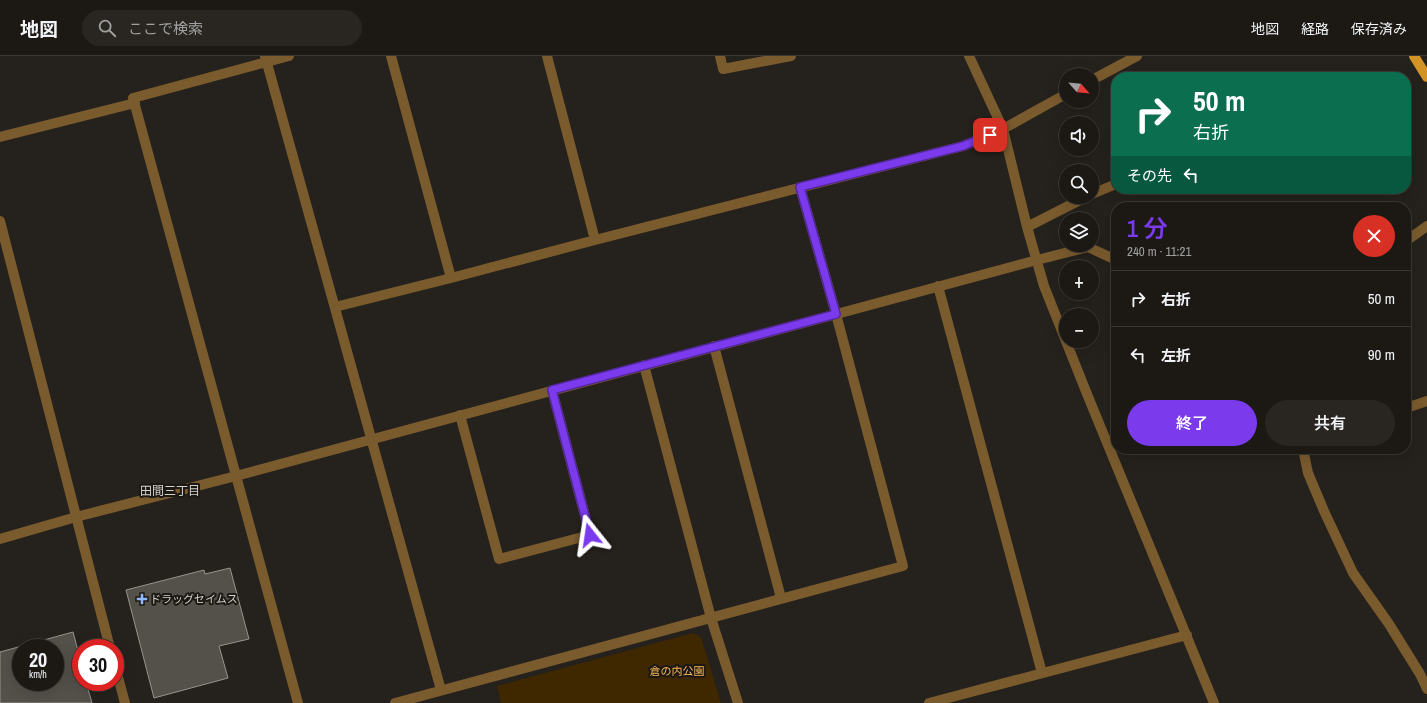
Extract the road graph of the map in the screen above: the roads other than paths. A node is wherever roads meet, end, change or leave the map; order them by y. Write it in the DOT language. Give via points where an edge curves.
graph roads {
  1 [pos="289,56"];
  2 [pos="391,56"];
  3 [pos="547,56"];
  4 [pos="720,56"];
  5 [pos="792,56"];
  6 [pos="969,56"];
  7 [pos="1137,56"];
  8 [pos="1414,56"];
  9 [pos="266,59"];
  10 [pos="1099,76"];
  11 [pos="1427,77"];
  12 [pos="1059,98"];
  13 [pos="135,104"];
  14 [pos="1003,129"];
  15 [pos="0,137"];
  16 [pos="1111,186"];
  17 [pos="800,187"];
  18 [pos="1099,191"];
  19 [pos="1072,204"];
  20 [pos="0,221"];
  21 [pos="1427,226"];
  22 [pos="1027,227"];
  23 [pos="1411,237"];
  24 [pos="595,240"];
  25 [pos="1111,258"];
  26 [pos="1037,260"];
  27 [pos="451,278"];
  28 [pos="938,286"];
  29 [pos="335,306"];
  30 [pos="836,314"];
  31 [pos="714,346"];
  32 [pos="644,365"];
  33 [pos="552,390"];
  34 [pos="1427,401"];
  35 [pos="1411,406"];
  36 [pos="460,415"];
  37 [pos="371,439"];
  38 [pos="1111,452"];
  39 [pos="1112,454"];
  40 [pos="1304,454"];
  41 [pos="236,476"];
  42 [pos="76,518"];
  43 [pos="0,539"];
  44 [pos="782,598"];
  45 [pos="711,618"];
  46 [pos="1187,635"];
  47 [pos="108,639"];
  48 [pos="1042,673"];
  49 [pos="1427,689"];
  50 [pos="441,690"];
  51 [pos="122,691"];
  52 [pos="125,703"];
  53 [pos="298,703"];
  54 [pos="394,703"];
  55 [pos="738,703"];
  56 [pos="929,703"];
  57 [pos="1214,703"];
  1 -- 9 [label="street"];
  2 -- 27 [label="street"];
  3 -- 24 [label="street"];
  4 -- 5 [label="street" via="723,69"];
  6 -- 14 [label="street"];
  7 -- 10 [label="street"];
  8 -- 11 [label="main road"];
  9 -- 13 [label="street" via="133,98"];
  9 -- 29 [label="street"];
  12 -- 14 [label="street"];
  13 -- 15 [label="street"];
  13 -- 41 [label="street"];
  14 -- 17 [label="street" via="963,146"];
  14 -- 22 [label="street"];
  16 -- 18 [label="street"];
  17 -- 24 [label="street"];
  17 -- 30 [label="street"];
  19 -- 22 [label="street"];
  20 -- 42 [label="street"];
  21 -- 23 [label="street"];
  22 -- 26 [label="street"];
  24 -- 27 [label="street"];
  25 -- 26 [label="street" via="1088,247"];
  26 -- 28 [label="street"];
  26 -- 38 [label="street" via="1044,286"];
  27 -- 29 [label="street"];
  28 -- 30 [label="street"];
  28 -- 48 [label="street"];
  29 -- 37 [label="street"];
  30 -- 31 [label="street"];
  30 -- 44 [label="street" via="903,566"];
  31 -- 32 [label="street"];
  31 -- 44 [label="street"];
  32 -- 33 [label="street"];
  32 -- 45 [label="street"];
  33 -- 36 [label="street"];
  33 -- 36 [label="street" via="590,535 499,559"];
  34 -- 35 [label="street"];
  36 -- 37 [label="street"];
  37 -- 41 [label="street"];
  37 -- 50 [label="street"];
  39 -- 46 [label="street"];
  40 -- 49 [label="street" via="1308,473 1354,573 1397,637"];
  41 -- 42 [label="street"];
  41 -- 53 [label="street"];
  42 -- 43 [label="street"];
  42 -- 47 [label="street"];
  44 -- 45 [label="street"];
  45 -- 50 [label="street"];
  45 -- 55 [label="street"];
  46 -- 48 [label="street"];
  46 -- 57 [label="street"];
  48 -- 56 [label="street"];
  50 -- 54 [label="street"];
  51 -- 52 [label="street"];
}
